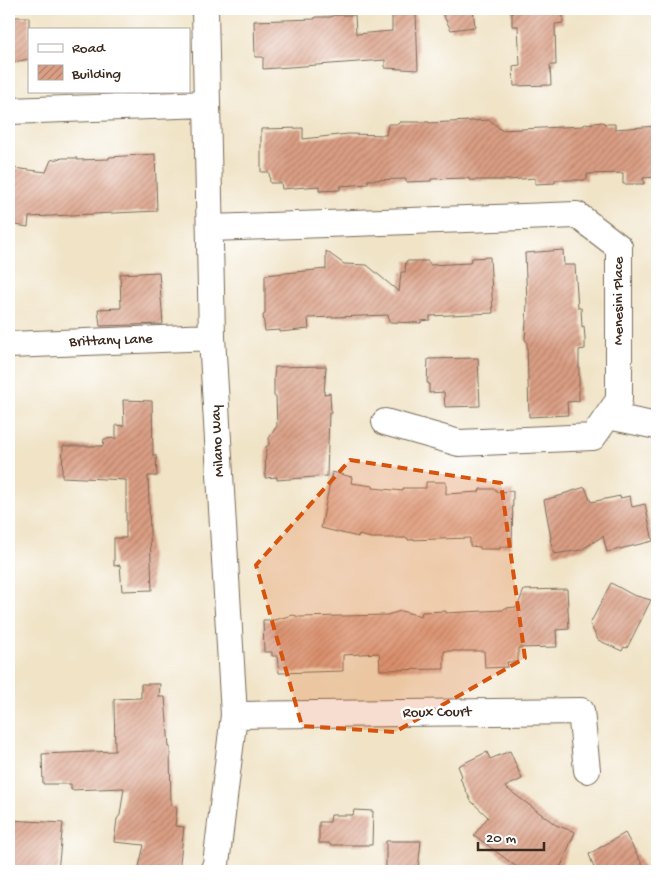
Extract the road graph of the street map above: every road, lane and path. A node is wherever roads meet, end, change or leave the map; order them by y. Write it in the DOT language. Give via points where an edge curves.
graph roads {
  1 [pos="205,9"];
  2 [pos="207,104"];
  3 [pos="9,111"];
  4 [pos="210,228"];
  5 [pos="212,337"];
  6 [pos="9,345"];
  7 [pos="608,416"];
  8 [pos="385,422"];
  9 [pos="657,426"];
  10 [pos="234,715"];
  11 [pos="587,770"];
  12 [pos="213,871"];
  1 -- 2 [label="street, Milano Way"];
  2 -- 3 [label="street"];
  2 -- 4 [label="street, Milano Way"];
  4 -- 5 [label="street, Milano Way"];
  4 -- 7 [label="street, Menesini Place" via="577,215 619,247 619,400"];
  5 -- 6 [label="street, Brittany Lane"];
  5 -- 10 [label="street, Milano Way"];
  7 -- 8 [label="street, Menesini Place" via="593,437 459,443"];
  7 -- 9 [label="street"];
  10 -- 11 [label="street, Roux Court" via="581,711"];
  10 -- 12 [label="street, Milano Way"];
}
